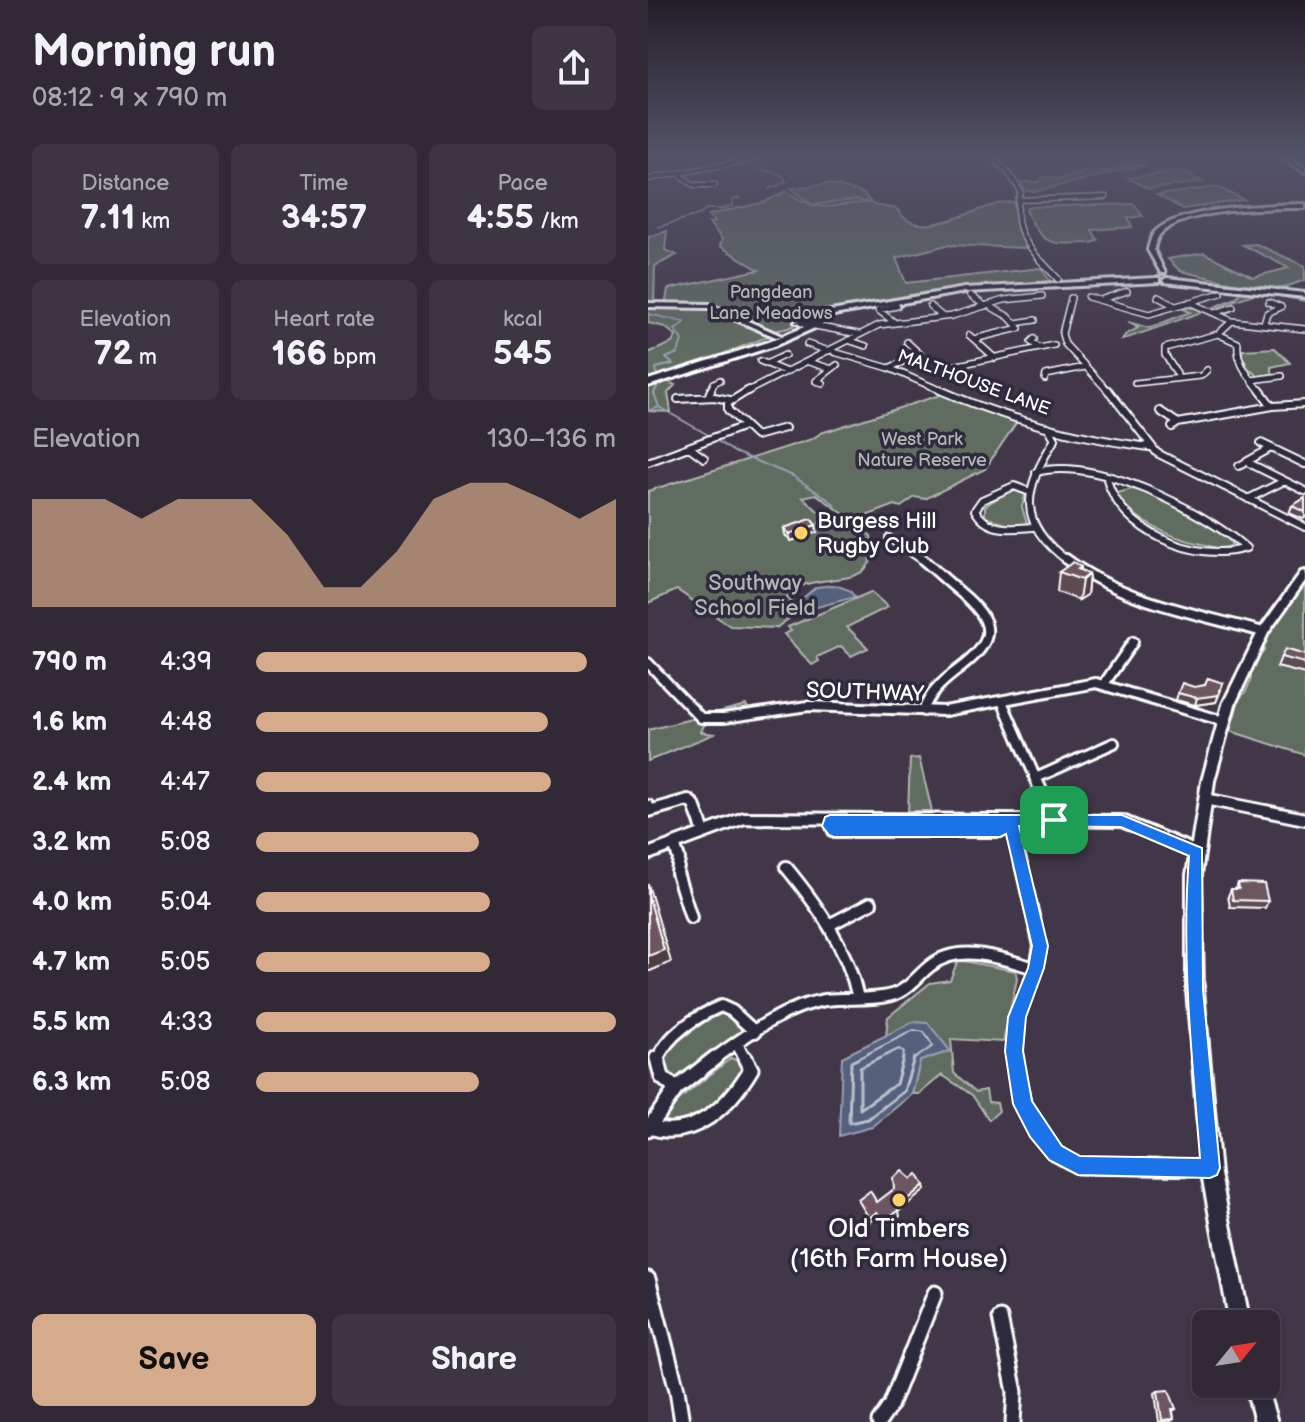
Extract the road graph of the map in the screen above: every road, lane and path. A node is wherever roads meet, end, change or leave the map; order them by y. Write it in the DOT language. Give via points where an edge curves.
graph roads {
  1 [pos="1017,225"];
  2 [pos="1169,225"];
  3 [pos="1160,275"];
  4 [pos="1058,279"];
  5 [pos="1096,290"];
  6 [pos="1127,291"];
  7 [pos="1221,293"];
  8 [pos="970,295"];
  9 [pos="1305,295"];
  10 [pos="1088,297"];
  11 [pos="1095,297"];
  12 [pos="1158,297"];
  13 [pos="1037,298"];
  14 [pos="1071,298"];
  15 [pos="1103,299"];
  16 [pos="1189,302"];
  17 [pos="1269,302"];
  18 [pos="648,305"];
  19 [pos="897,306"];
  20 [pos="930,306"];
  21 [pos="987,306"];
  22 [pos="1175,306"];
  23 [pos="1233,307"];
  24 [pos="1214,313"];
  25 [pos="943,317"];
  26 [pos="1035,320"];
  27 [pos="1232,321"];
  28 [pos="818,322"];
  29 [pos="894,322"];
  30 [pos="1015,323"];
  31 [pos="1264,323"];
  32 [pos="1305,329"];
  33 [pos="859,334"];
  34 [pos="1218,334"];
  35 [pos="778,336"];
  36 [pos="1034,339"];
  37 [pos="848,340"];
  38 [pos="907,342"];
  39 [pos="807,344"];
  40 [pos="1054,345"];
  41 [pos="760,346"];
  42 [pos="866,346"];
  43 [pos="1038,347"];
  44 [pos="832,352"];
  45 [pos="785,355"];
  46 [pos="995,358"];
  47 [pos="809,362"];
  48 [pos="1085,367"];
  49 [pos="889,368"];
  50 [pos="939,369"];
  51 [pos="1207,370"];
  52 [pos="784,371"];
  53 [pos="1177,374"];
  54 [pos="1282,376"];
  55 [pos="1045,379"];
  56 [pos="720,380"];
  57 [pos="1252,380"];
  58 [pos="654,382"];
  59 [pos="823,383"];
  60 [pos="1135,383"];
  61 [pos="708,397"];
  62 [pos="678,399"];
  63 [pos="730,400"];
  64 [pos="1305,404"];
  65 [pos="1272,406"];
  66 [pos="1160,411"];
  67 [pos="742,427"];
  68 [pos="1048,427"];
  69 [pos="785,428"];
  70 [pos="1072,434"];
  71 [pos="1055,439"];
  72 [pos="1261,443"];
  73 [pos="689,447"];
  74 [pos="1149,447"];
  75 [pos="1271,448"];
  76 [pos="704,458"];
  77 [pos="1043,459"];
  78 [pos="648,462"];
  79 [pos="1247,462"];
  80 [pos="1305,464"];
  81 [pos="1239,466"];
  82 [pos="1061,467"];
  83 [pos="1034,475"];
  84 [pos="1107,479"];
  85 [pos="1284,481"];
  86 [pos="1129,485"];
  87 [pos="1014,486"];
  88 [pos="1305,491"];
  89 [pos="1030,492"];
  90 [pos="1110,492"];
  91 [pos="1248,499"];
  92 [pos="1284,518"];
  93 [pos="1032,527"];
  94 [pos="1305,527"];
  95 [pos="1305,534"];
  96 [pos="889,538"];
  97 [pos="1305,574"];
  98 [pos="1263,632"];
  99 [pos="1133,642"];
  100 [pos="648,663"];
  101 [pos="1104,684"];
  102 [pos="1002,701"];
  103 [pos="923,711"];
  104 [pos="1223,721"];
  105 [pos="1114,743"];
  106 [pos="1036,778"];
  107 [pos="1205,799"];
  108 [pos="648,806"];
  109 [pos="1305,819"];
  110 [pos="1054,820"];
  111 [pos="1011,821"];
  112 [pos="704,832"];
  113 [pos="674,844"];
  114 [pos="1197,852"];
  115 [pos="648,854"];
  116 [pos="786,867"];
  117 [pos="871,903"];
  118 [pos="691,918"];
  119 [pos="829,925"];
  120 [pos="1036,968"];
  121 [pos="858,998"];
  122 [pos="755,1032"];
  123 [pos="737,1044"];
  124 [pos="676,1089"];
  125 [pos="649,1128"];
  126 [pos="1210,1168"];
  127 [pos="648,1279"];
  128 [pos="935,1293"];
  129 [pos="1237,1310"];
  130 [pos="652,1311"];
  131 [pos="1000,1318"];
  132 [pos="1259,1398"];
  133 [pos="682,1422"];
  134 [pos="879,1422"];
  135 [pos="1013,1422"];
  136 [pos="1266,1422"];
  1 -- 4 [label="street" via="1022,243"];
  2 -- 3 [label="street" via="1153,241"];
  3 -- 9 [label="main road"];
  3 -- 28 [label="main road" via="965,290 842,312"];
  5 -- 11 [label="street"];
  6 -- 15 [label="street"];
  7 -- 16 [label="street"];
  8 -- 21 [label="street"];
  10 -- 11 [label="street"];
  11 -- 15 [label="street"];
  12 -- 22 [label="street"];
  13 -- 21 [label="street"];
  14 -- 48 [label="street" via="1062,334"];
  15 -- 22 [label="street" via="1143,314"];
  16 -- 22 [label="street"];
  16 -- 24 [label="street"];
  17 -- 31 [label="street" via="1284,306 1267,313"];
  18 -- 35 [label="street" via="709,306"];
  19 -- 29 [label="street" via="878,310"];
  20 -- 25 [label="street"];
  21 -- 25 [label="street"];
  21 -- 30 [label="street"];
  23 -- 24 [label="street"];
  24 -- 27 [label="street"];
  25 -- 29 [label="street"];
  26 -- 30 [label="street"];
  27 -- 31 [label="street"];
  27 -- 34 [label="street"];
  28 -- 33 [label="street"];
  28 -- 35 [label="main road" via="799,322"];
  28 -- 41 [label="main road"];
  29 -- 33 [label="street"];
  30 -- 46 [label="street" via="1019,328 972,337"];
  31 -- 32 [label="street"];
  33 -- 37 [label="street"];
  34 -- 53 [label="street" via="1165,348"];
  34 -- 57 [label="street" via="1238,343 1237,356"];
  35 -- 41 [label="main road"];
  36 -- 43 [label="street" via="1031,342"];
  37 -- 42 [label="street"];
  37 -- 44 [label="street"];
  38 -- 49 [label="street" via="920,354"];
  39 -- 44 [label="street, MALTHOUSE LANE"];
  40 -- 43 [label="street"];
  41 -- 58 [label="main road"];
  43 -- 46 [label="street"];
  44 -- 47 [label="street"];
  44 -- 49 [label="street, MALTHOUSE LANE"];
  45 -- 52 [label="street" via="763,362"];
  46 -- 50 [label="street"];
  47 -- 52 [label="street"];
  47 -- 59 [label="street" via="834,367 816,381"];
  48 -- 55 [label="street"];
  48 -- 74 [label="street" via="1135,423"];
  49 -- 68 [label="street, MALTHOUSE LANE" via="955,397"];
  51 -- 53 [label="street" via="1201,376"];
  52 -- 63 [label="street"];
  53 -- 60 [label="street"];
  54 -- 57 [label="street"];
  56 -- 61 [label="street"];
  57 -- 65 [label="street"];
  61 -- 62 [label="street"];
  61 -- 63 [label="street"];
  63 -- 67 [label="street" via="728,410"];
  64 -- 65 [label="street"];
  65 -- 66 [label="street" via="1175,425"];
  67 -- 69 [label="street" via="761,437"];
  67 -- 73 [label="street"];
  68 -- 70 [label="street, MALTHOUSE LANE"];
  68 -- 71 [label="street"];
  70 -- 71 [label="street"];
  70 -- 74 [label="street, MALTHOUSE LANE"];
  71 -- 77 [label="street"];
  72 -- 75 [label="street"];
  73 -- 76 [label="street"];
  73 -- 78 [label="street"];
  74 -- 91 [label="street"];
  75 -- 79 [label="street"];
  75 -- 80 [label="street"];
  77 -- 82 [label="street"];
  77 -- 83 [label="street"];
  79 -- 81 [label="street"];
  79 -- 85 [label="street"];
  82 -- 83 [label="street"];
  82 -- 84 [label="street"];
  83 -- 87 [label="street"];
  83 -- 89 [label="street"];
  84 -- 86 [label="street"];
  84 -- 90 [label="street"];
  85 -- 88 [label="street"];
  85 -- 91 [label="street"];
  86 -- 90 [label="street"];
  86 -- 90 [label="street" via="1236,539 1234,548 1229,552 1179,543 1148,531 1124,513"];
  87 -- 89 [label="street"];
  87 -- 93 [label="street" via="982,500 977,516 996,528"];
  89 -- 93 [label="street"];
  91 -- 92 [label="street"];
  92 -- 94 [label="street"];
  92 -- 95 [label="street"];
  93 -- 98 [label="street" via="1070,564 1106,586"];
  96 -- 103 [label="street" via="914,551 981,611 988,625 986,640 973,660 925,697"];
  97 -- 98 [label="street"];
  98 -- 104 [label="street"];
  99 -- 101 [label="street"];
  100 -- 103 [label="street, SOUTHWAY" via="701,718 808,706"];
  101 -- 102 [label="street, SOUTHWAY"];
  101 -- 104 [label="street"];
  102 -- 103 [label="street, SOUTHWAY"];
  102 -- 106 [label="street"];
  104 -- 107 [label="street"];
  105 -- 106 [label="street"];
  106 -- 110 [label="street"];
  107 -- 109 [label="street"];
  107 -- 114 [label="street"];
  108 -- 112 [label="street" via="649,811 688,800"];
  110 -- 111 [label="street"];
  110 -- 114 [label="street" via="1122,821"];
  111 -- 112 [label="street" via="1000,831 834,831 830,821 744,818"];
  111 -- 120 [label="street" via="1040,946"];
  112 -- 113 [label="street"];
  113 -- 115 [label="street"];
  113 -- 118 [label="street"];
  114 -- 126 [label="street" via="1195,990"];
  116 -- 119 [label="street"];
  117 -- 119 [label="street"];
  119 -- 121 [label="street"];
  120 -- 121 [label="street" via="971,954 949,955 932,963 905,990"];
  120 -- 126 [label="street" via="1017,1017 1014,1051 1023,1104 1055,1153 1078,1166"];
  121 -- 122 [label="street" via="817,1001"];
  122 -- 123 [label="street"];
  122 -- 124 [label="street" via="721,1006 707,1011 664,1045 657,1058 662,1077"];
  123 -- 124 [label="street"];
  123 -- 125 [label="street" via="751,1069 729,1103 674,1131"];
  124 -- 125 [label="street"];
  126 -- 129 [label="street"];
  127 -- 130 [label="street"];
  128 -- 134 [label="street"];
  130 -- 133 [label="street"];
  131 -- 135 [label="street" via="1015,1392"];
  132 -- 136 [label="street"];
}
